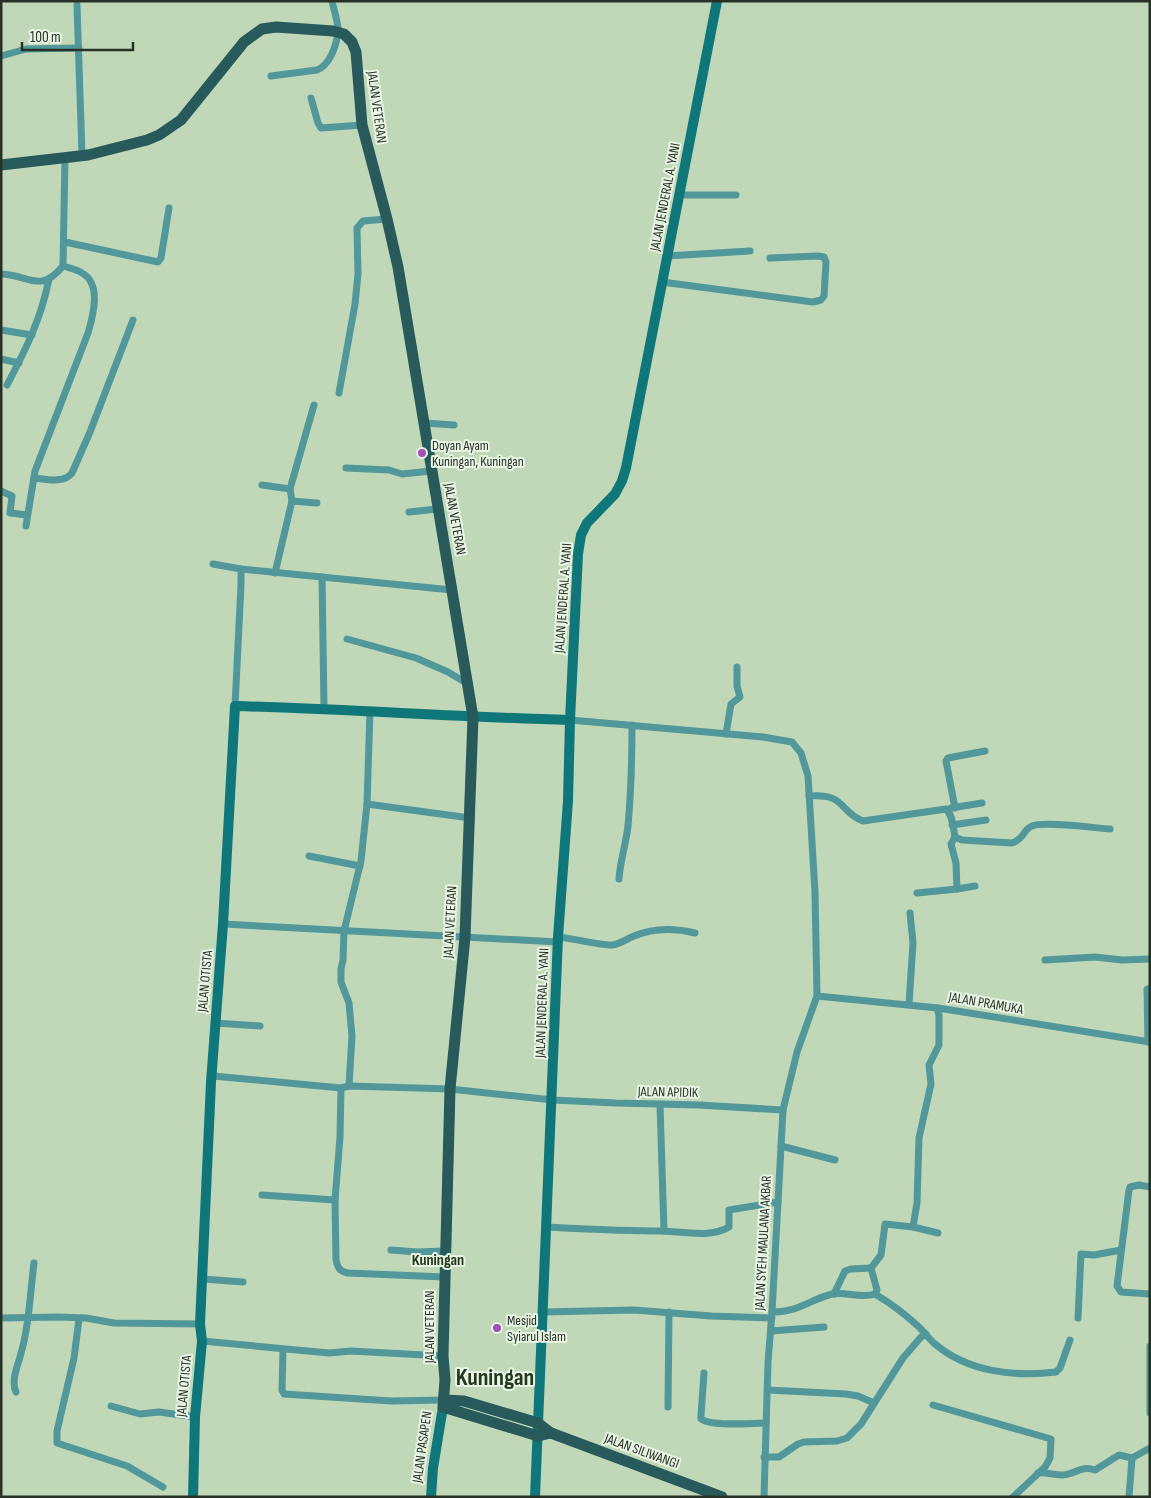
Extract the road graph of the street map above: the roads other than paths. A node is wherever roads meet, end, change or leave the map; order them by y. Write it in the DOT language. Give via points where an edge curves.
graph roads {
  1 [pos="332,1"];
  2 [pos="717,1"];
  3 [pos="77,5"];
  4 [pos="336,32"];
  5 [pos="78,48"];
  6 [pos="1,56"];
  7 [pos="271,76"];
  8 [pos="311,98"];
  9 [pos="362,125"];
  10 [pos="82,155"];
  11 [pos="66,157"];
  12 [pos="1,164"];
  13 [pos="736,195"];
  14 [pos="679,196"];
  15 [pos="169,208"];
  16 [pos="388,219"];
  17 [pos="65,242"];
  18 [pos="750,251"];
  19 [pos="667,256"];
  20 [pos="770,258"];
  21 [pos="63,266"];
  22 [pos="1,274"];
  23 [pos="49,279"];
  24 [pos="662,282"];
  25 [pos="133,320"];
  26 [pos="1,330"];
  27 [pos="32,335"];
  28 [pos="1,359"];
  29 [pos="19,363"];
  30 [pos="7,385"];
  31 [pos="339,393"];
  32 [pos="314,405"];
  33 [pos="424,423"];
  34 [pos="454,425"];
  35 [pos="346,468"];
  36 [pos="432,471"];
  37 [pos="34,478"];
  38 [pos="262,485"];
  39 [pos="290,490"];
  40 [pos="1,491"];
  41 [pos="292,501"];
  42 [pos="317,503"];
  43 [pos="437,509"];
  44 [pos="409,512"];
  45 [pos="27,515"];
  46 [pos="26,526"];
  47 [pos="213,564"];
  48 [pos="241,569"];
  49 [pos="275,573"];
  50 [pos="322,577"];
  51 [pos="452,590"];
  52 [pos="347,639"];
  53 [pos="738,667"];
  54 [pos="468,684"];
  55 [pos="235,706"];
  56 [pos="324,708"];
  57 [pos="370,711"];
  58 [pos="473,717"];
  59 [pos="570,720"];
  60 [pos="632,725"];
  61 [pos="726,734"];
  62 [pos="985,751"];
  63 [pos="810,796"];
  64 [pos="982,803"];
  65 [pos="367,804"];
  66 [pos="955,808"];
  67 [pos="946,810"];
  68 [pos="470,818"];
  69 [pos="986,820"];
  70 [pos="952,825"];
  71 [pos="1110,829"];
  72 [pos="955,837"];
  73 [pos="309,856"];
  74 [pos="360,866"];
  75 [pos="619,879"];
  76 [pos="975,886"];
  77 [pos="957,889"];
  78 [pos="917,893"];
  79 [pos="910,913"];
  80 [pos="223,924"];
  81 [pos="344,931"];
  82 [pos="695,933"];
  83 [pos="465,938"];
  84 [pos="558,939"];
  85 [pos="1150,959"];
  86 [pos="1045,960"];
  87 [pos="1150,988"];
  88 [pos="817,996"];
  89 [pos="909,1004"];
  90 [pos="937,1008"];
  91 [pos="215,1023"];
  92 [pos="260,1026"];
  93 [pos="1149,1042"];
  94 [pos="213,1076"];
  95 [pos="349,1086"];
  96 [pos="341,1088"];
  97 [pos="450,1090"];
  98 [pos="553,1100"];
  99 [pos="660,1104"];
  100 [pos="783,1110"];
  101 [pos="781,1146"];
  102 [pos="835,1160"];
  103 [pos="1150,1187"];
  104 [pos="262,1195"];
  105 [pos="335,1200"];
  106 [pos="778,1202"];
  107 [pos="548,1227"];
  108 [pos="913,1227"];
  109 [pos="664,1232"];
  110 [pos="938,1233"];
  111 [pos="391,1250"];
  112 [pos="1121,1250"];
  113 [pos="445,1252"];
  114 [pos="34,1263"];
  115 [pos="871,1268"];
  116 [pos="444,1277"];
  117 [pos="203,1278"];
  118 [pos="243,1282"];
  119 [pos="834,1294"];
  120 [pos="875,1294"];
  121 [pos="1150,1294"];
  122 [pos="543,1312"];
  123 [pos="669,1312"];
  124 [pos="772,1315"];
  125 [pos="1,1318"];
  126 [pos="29,1318"];
  127 [pos="1078,1318"];
  128 [pos="79,1319"];
  129 [pos="200,1324"];
  130 [pos="824,1327"];
  131 [pos="770,1331"];
  132 [pos="923,1331"];
  133 [pos="1070,1340"];
  134 [pos="202,1341"];
  135 [pos="1150,1346"];
  136 [pos="283,1350"];
  137 [pos="443,1356"];
  138 [pos="704,1373"];
  139 [pos="768,1390"];
  140 [pos="16,1392"];
  141 [pos="1150,1395"];
  142 [pos="873,1402"];
  143 [pos="443,1404"];
  144 [pos="934,1405"];
  145 [pos="111,1406"];
  146 [pos="668,1407"];
  147 [pos="1150,1413"];
  148 [pos="195,1417"];
  149 [pos="538,1423"];
  150 [pos="766,1423"];
  151 [pos="551,1433"];
  152 [pos="538,1436"];
  153 [pos="1150,1448"];
  154 [pos="764,1458"];
  155 [pos="1132,1458"];
  156 [pos="1038,1473"];
  157 [pos="163,1487"];
  158 [pos="193,1497"];
  159 [pos="431,1497"];
  160 [pos="535,1497"];
  161 [pos="722,1497"];
  162 [pos="764,1497"];
  163 [pos="1013,1497"];
  164 [pos="1129,1497"];
  1 -- 4 [label="street"];
  2 -- 14 [label="main road, JALAN JENDERAL A. YANI"];
  3 -- 5 [label="street"];
  4 -- 7 [label="street" via="332,56 324,67"];
  4 -- 9 [label="main road, JALAN VETERAN" via="344,34 352,42 356,52"];
  4 -- 10 [label="main road" via="276,27 262,29 244,42 181,120 167,130 147,140"];
  5 -- 6 [label="street" via="26,49"];
  5 -- 10 [label="street"];
  8 -- 9 [label="street" via="321,128"];
  9 -- 16 [label="main road, JALAN VETERAN"];
  10 -- 11 [label="main road"];
  11 -- 12 [label="main road"];
  11 -- 17 [label="street"];
  13 -- 14 [label="street"];
  14 -- 19 [label="main road, JALAN JENDERAL A. YANI"];
  15 -- 17 [label="street" via="162,258 158,262"];
  16 -- 31 [label="street" via="363,221 357,228 355,304"];
  16 -- 33 [label="main road, JALAN VETERAN"];
  17 -- 21 [label="street"];
  18 -- 19 [label="street"];
  19 -- 24 [label="main road, JALAN JENDERAL A. YANI"];
  20 -- 24 [label="street" via="824,257 824,296 821,300 813,302"];
  21 -- 23 [label="street"];
  21 -- 37 [label="street" via="88,277 92,284 94,312"];
  22 -- 23 [label="street" via="41,282"];
  23 -- 27 [label="street"];
  24 -- 59 [label="main road, JALAN JENDERAL A. YANI" via="622,481 581,535"];
  25 -- 37 [label="street" via="72,473 58,480"];
  26 -- 27 [label="street"];
  27 -- 29 [label="street"];
  28 -- 29 [label="street"];
  29 -- 30 [label="street"];
  32 -- 39 [label="street"];
  33 -- 34 [label="street"];
  33 -- 36 [label="main road, JALAN VETERAN"];
  35 -- 36 [label="street" via="389,470 402,474"];
  36 -- 43 [label="main road, JALAN VETERAN"];
  37 -- 45 [label="street"];
  38 -- 39 [label="street"];
  39 -- 41 [label="street"];
  40 -- 45 [label="street" via="12,496 10,513"];
  41 -- 42 [label="street"];
  41 -- 49 [label="street"];
  43 -- 44 [label="street"];
  43 -- 51 [label="main road, JALAN VETERAN"];
  45 -- 46 [label="street"];
  47 -- 48 [label="street"];
  48 -- 49 [label="street"];
  48 -- 55 [label="street"];
  49 -- 50 [label="street"];
  50 -- 51 [label="street"];
  50 -- 56 [label="street"];
  51 -- 54 [label="main road, JALAN VETERAN"];
  52 -- 54 [label="street" via="416,658"];
  53 -- 61 [label="street" via="740,697 730,704"];
  54 -- 58 [label="main road, JALAN VETERAN"];
  55 -- 56 [label="main road"];
  55 -- 80 [label="main road, JALAN OTISTA"];
  56 -- 57 [label="main road"];
  57 -- 58 [label="main road"];
  57 -- 65 [label="street"];
  58 -- 59 [label="main road"];
  58 -- 68 [label="main road, JALAN VETERAN"];
  59 -- 60 [label="street"];
  59 -- 84 [label="main road, JALAN JENDERAL A. YANI"];
  60 -- 61 [label="street"];
  60 -- 75 [label="street" via="632,782"];
  61 -- 63 [label="street" via="792,742 801,752"];
  62 -- 66 [label="street" via="946,761"];
  63 -- 67 [label="street" via="839,800 855,818 863,821"];
  63 -- 88 [label="street"];
  64 -- 66 [label="street"];
  65 -- 68 [label="street"];
  65 -- 74 [label="street"];
  66 -- 67 [label="street"];
  67 -- 70 [label="street"];
  68 -- 83 [label="main road, JALAN VETERAN"];
  69 -- 70 [label="street"];
  70 -- 72 [label="street"];
  71 -- 72 [label="street" via="1041,824 1032,826 1020,840 1010,843"];
  72 -- 77 [label="street" via="951,844"];
  73 -- 74 [label="street"];
  74 -- 81 [label="street"];
  76 -- 77 [label="street"];
  77 -- 78 [label="street"];
  79 -- 89 [label="street" via="913,943"];
  80 -- 81 [label="street"];
  80 -- 91 [label="main road, JALAN OTISTA"];
  81 -- 83 [label="street"];
  81 -- 95 [label="street" via="342,982 349,1003 352,1036"];
  82 -- 84 [label="street" via="678,929 652,931 610,945"];
  83 -- 84 [label="street"];
  83 -- 97 [label="main road, JALAN VETERAN"];
  84 -- 98 [label="main road, JALAN JENDERAL A. YANI"];
  85 -- 86 [label="street" via="1095,957"];
  87 -- 93 [label="street" via="1147,989"];
  88 -- 89 [label="street, JALAN PRAMUKA"];
  88 -- 100 [label="street, JALAN SYEH MAULANA AKBAR" via="797,1052"];
  89 -- 90 [label="street, JALAN PRAMUKA"];
  90 -- 93 [label="street, JALAN PRAMUKA"];
  90 -- 108 [label="street" via="939,1045 929,1065 931,1084 919,1138"];
  91 -- 92 [label="street"];
  91 -- 94 [label="main road, JALAN OTISTA"];
  94 -- 96 [label="street, JALAN APIDIK"];
  94 -- 117 [label="main road, JALAN OTISTA"];
  95 -- 96 [label="street, JALAN APIDIK"];
  95 -- 97 [label="street, JALAN APIDIK"];
  96 -- 105 [label="street"];
  97 -- 98 [label="street, JALAN APIDIK"];
  97 -- 113 [label="main road, JALAN VETERAN"];
  98 -- 99 [label="street, JALAN APIDIK"];
  98 -- 107 [label="main road, JALAN JENDERAL A. YANI"];
  99 -- 100 [label="street, JALAN APIDIK"];
  99 -- 109 [label="street"];
  100 -- 101 [label="street, JALAN SYEH MAULANA AKBAR"];
  101 -- 102 [label="street"];
  101 -- 106 [label="street, JALAN SYEH MAULANA AKBAR"];
  103 -- 112 [label="street" via="1130,1187"];
  104 -- 105 [label="street"];
  105 -- 116 [label="street" via="336,1260 341,1271"];
  106 -- 109 [label="street" via="729,1210 729,1227 720,1230"];
  106 -- 124 [label="street, JALAN SYEH MAULANA AKBAR"];
  107 -- 109 [label="street"];
  107 -- 122 [label="main road, JALAN JENDERAL A. YANI"];
  108 -- 110 [label="street"];
  108 -- 115 [label="street" via="886,1224 881,1255"];
  111 -- 113 [label="street"];
  112 -- 121 [label="street" via="1117,1289"];
  112 -- 127 [label="street" via="1081,1254"];
  113 -- 116 [label="main road, JALAN VETERAN"];
  114 -- 126 [label="street"];
  115 -- 119 [label="street" via="845,1271"];
  115 -- 120 [label="street" via="877,1290"];
  116 -- 137 [label="main road, JALAN VETERAN"];
  117 -- 118 [label="street"];
  117 -- 129 [label="main road, JALAN OTISTA"];
  119 -- 120 [label="street" via="866,1297"];
  119 -- 124 [label="street"];
  120 -- 132 [label="street" via="896,1306"];
  122 -- 123 [label="street"];
  122 -- 149 [label="main road, JALAN JENDERAL A. YANI"];
  123 -- 124 [label="street"];
  123 -- 146 [label="street"];
  124 -- 131 [label="street, JALAN SYEH MAULANA AKBAR"];
  125 -- 126 [label="street"];
  126 -- 128 [label="street"];
  126 -- 140 [label="street" via="16,1372"];
  128 -- 129 [label="street" via="114,1323"];
  128 -- 157 [label="street" via="56,1443 127,1466"];
  129 -- 134 [label="main road, JALAN OTISTA"];
  130 -- 131 [label="street"];
  131 -- 139 [label="street, JALAN SYEH MAULANA AKBAR"];
  132 -- 133 [label="street" via="934,1344 960,1362 1001,1373 1034,1375 1056,1372"];
  132 -- 142 [label="street"];
  134 -- 136 [label="street"];
  134 -- 148 [label="main road, JALAN OTISTA"];
  135 -- 141 [label="street"];
  136 -- 137 [label="street"];
  136 -- 143 [label="street" via="284,1394"];
  137 -- 143 [label="main road, JALAN VETERAN"];
  138 -- 150 [label="street" via="701,1419 722,1423"];
  139 -- 142 [label="street" via="824,1392"];
  139 -- 150 [label="street, JALAN SYEH MAULANA AKBAR"];
  141 -- 147 [label="street"];
  142 -- 154 [label="street" via="847,1438 804,1442 779,1457"];
  143 -- 149 [label="main road, JALAN SILIWANGI" via="464,1401"];
  143 -- 152 [label="main road"];
  143 -- 159 [label="main road, JALAN PASAPEN"];
  144 -- 156 [label="street" via="1051,1439 1050,1458"];
  145 -- 148 [label="street" via="140,1414 159,1412"];
  148 -- 158 [label="main road, JALAN OTISTA"];
  149 -- 151 [label="main road, JALAN SILIWANGI"];
  149 -- 152 [label="main road, JALAN JENDERAL A. YANI"];
  150 -- 154 [label="street, JALAN SYEH MAULANA AKBAR"];
  151 -- 152 [label="main road"];
  151 -- 161 [label="main road, JALAN SILIWANGI"];
  152 -- 160 [label="main road, JALAN JENDERAL A. YANI"];
  153 -- 155 [label="street"];
  154 -- 162 [label="street, JALAN SYEH MAULANA AKBAR"];
  155 -- 156 [label="street" via="1119,1455 1095,1470 1088,1467 1063,1475"];
  155 -- 164 [label="street"];
  156 -- 163 [label="street"];
}
